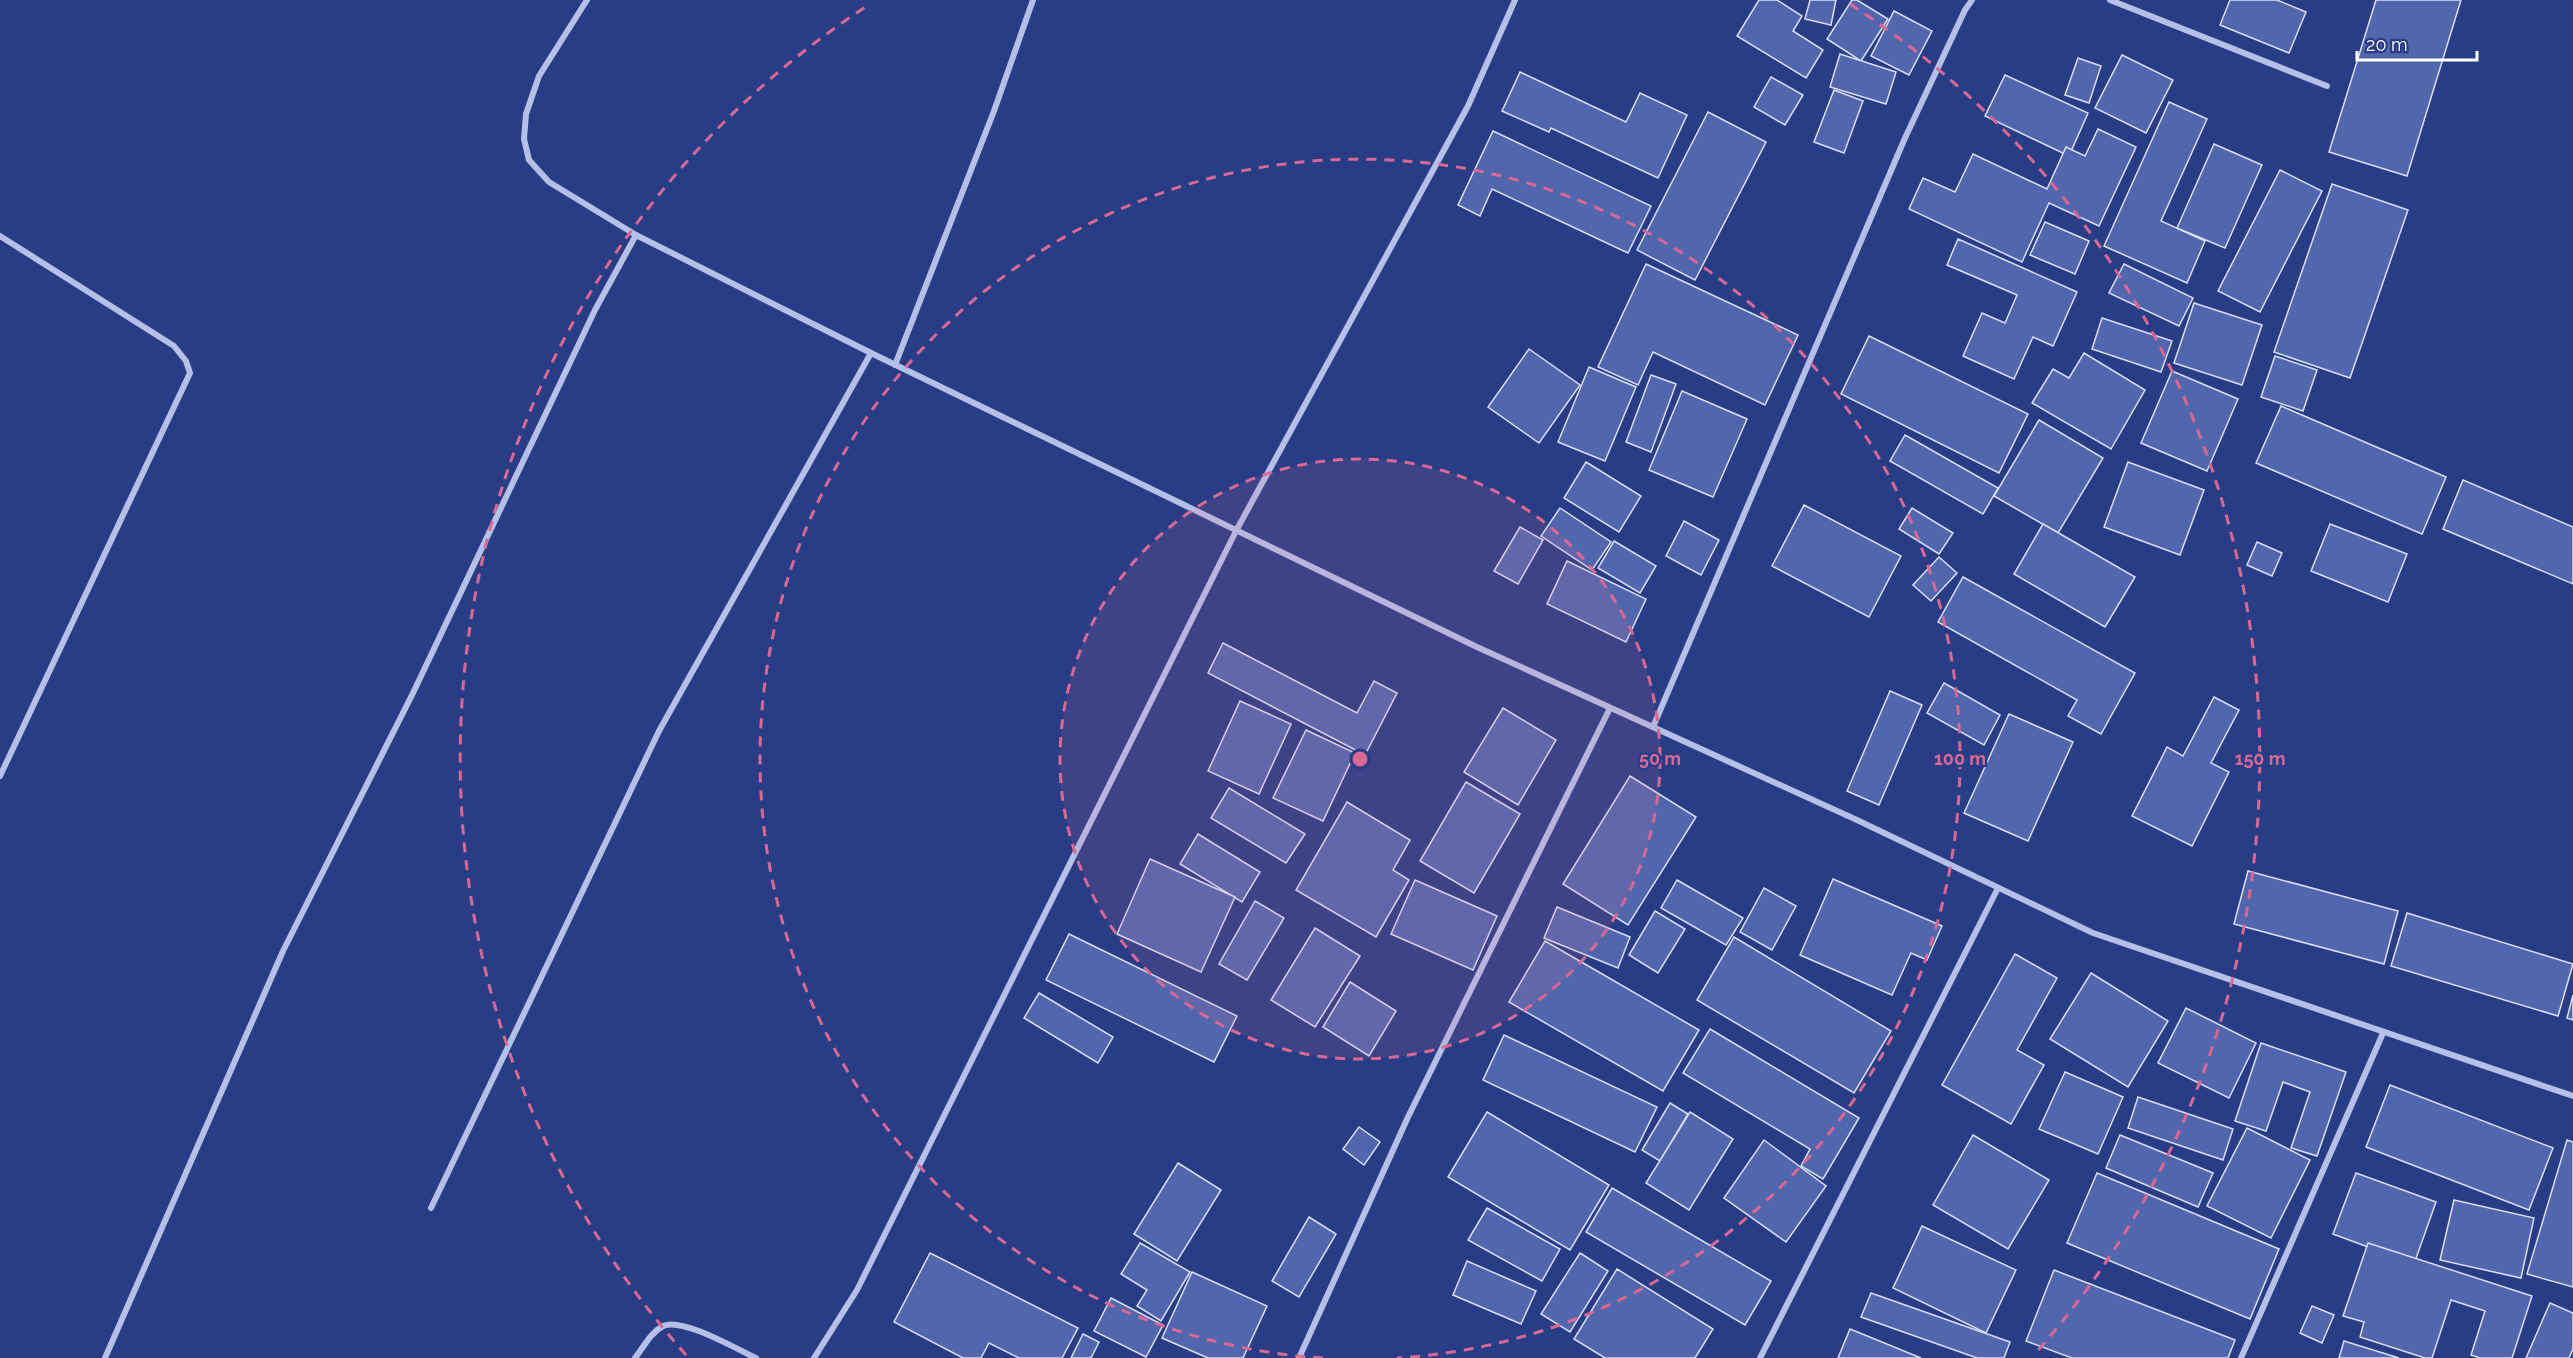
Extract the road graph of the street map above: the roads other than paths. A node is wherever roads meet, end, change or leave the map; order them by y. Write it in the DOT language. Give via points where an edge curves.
graph roads {
  1 [pos="586,0"];
  2 [pos="1033,0"];
  3 [pos="1515,0"];
  4 [pos="1972,0"];
  5 [pos="2110,0"];
  6 [pos="2327,86"];
  7 [pos="636,235"];
  8 [pos="0,236"];
  9 [pos="871,353"];
  10 [pos="895,365"];
  11 [pos="1236,531"];
  12 [pos="1610,708"];
  13 [pos="1653,727"];
  14 [pos="0,776"];
  15 [pos="1998,888"];
  16 [pos="2383,1033"];
  17 [pos="2573,1096"];
  18 [pos="431,1208"];
  19 [pos="105,1358"];
  20 [pos="635,1358"];
  21 [pos="756,1358"];
  22 [pos="814,1358"];
  23 [pos="1299,1358"];
  24 [pos="1760,1358"];
  25 [pos="2241,1358"];
  1 -- 7 [label="street" via="539,76 526,114 524,139 529,160 549,182"];
  2 -- 10 [label="street"];
  3 -- 11 [label="street" via="1468,106"];
  4 -- 13 [label="street" via="1905,138"];
  5 -- 6 [label="street"];
  7 -- 9 [label="street"];
  7 -- 19 [label="street" via="595,310 412,693 283,951"];
  8 -- 14 [label="street" via="174,346 190,373"];
  9 -- 10 [label="street"];
  9 -- 18 [label="street" via="659,731"];
  10 -- 11 [label="street"];
  11 -- 12 [label="street"];
  11 -- 22 [label="street" via="856,1290"];
  12 -- 13 [label="street"];
  12 -- 23 [label="street" via="1408,1116"];
  13 -- 15 [label="street"];
  15 -- 16 [label="street" via="2093,933"];
  15 -- 24 [label="street"];
  16 -- 17 [label="street"];
  16 -- 25 [label="street"];
  20 -- 21 [label="street" via="653,1333 672,1324 695,1330"];
}
